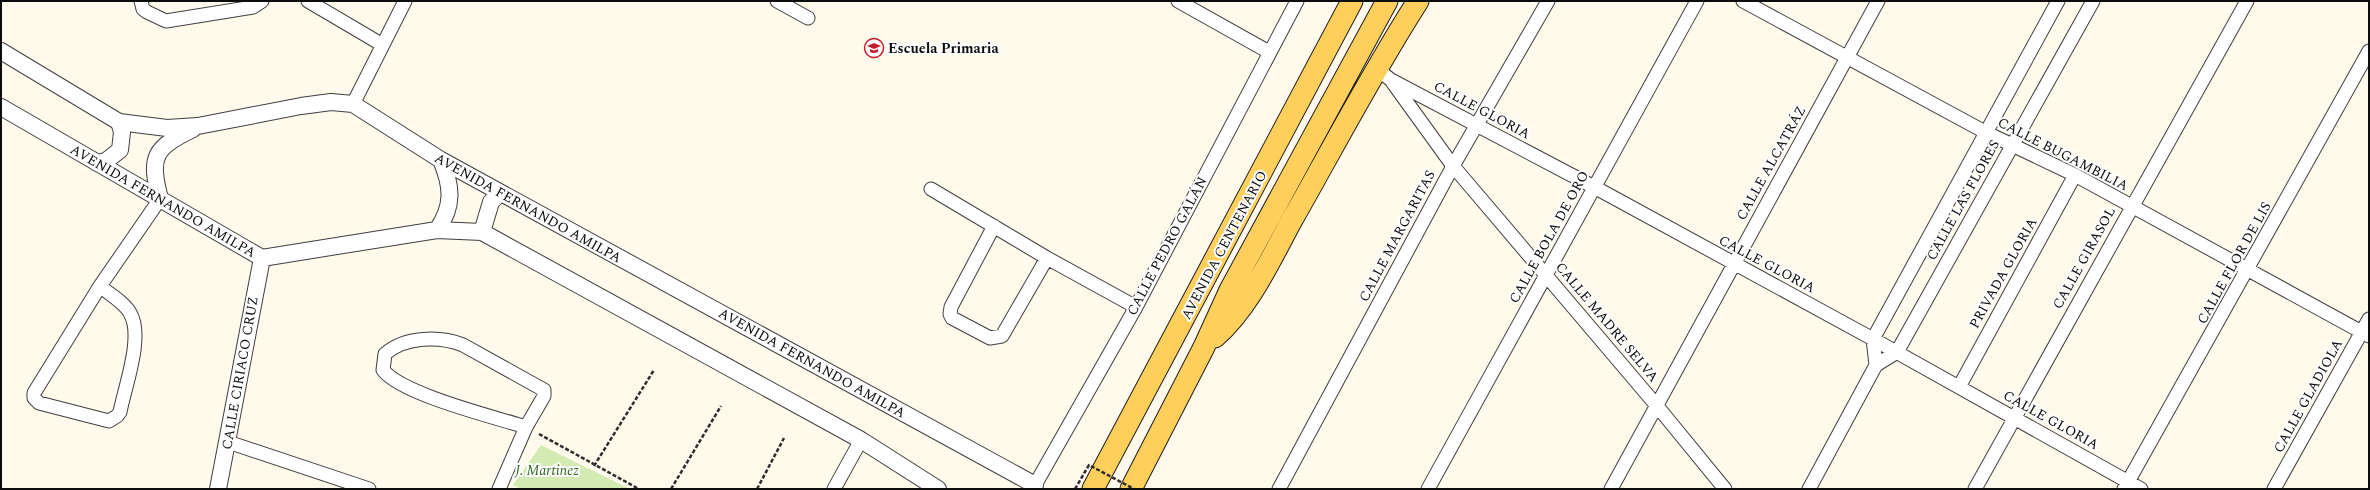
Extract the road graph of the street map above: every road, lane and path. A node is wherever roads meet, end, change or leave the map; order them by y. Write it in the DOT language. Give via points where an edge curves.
graph roads {
  1 [pos="141,1"];
  2 [pos="262,1"];
  3 [pos="308,1"];
  4 [pos="405,1"];
  5 [pos="777,1"];
  6 [pos="1178,1"];
  7 [pos="1297,1"];
  8 [pos="1352,1"];
  9 [pos="1387,1"];
  10 [pos="1418,1"];
  11 [pos="1548,1"];
  12 [pos="1697,1"];
  13 [pos="1743,1"];
  14 [pos="1878,1"];
  15 [pos="2058,1"];
  16 [pos="2093,1"];
  17 [pos="2247,1"];
  18 [pos="808,18"];
  19 [pos="381,44"];
  20 [pos="1,51"];
  21 [pos="2369,51"];
  22 [pos="1269,52"];
  23 [pos="1847,59"];
  24 [pos="1384,75"];
  25 [pos="353,104"];
  26 [pos="1,107"];
  27 [pos="119,122"];
  28 [pos="198,126"];
  29 [pos="1478,126"];
  30 [pos="1985,132"];
  31 [pos="2013,145"];
  32 [pos="441,160"];
  33 [pos="97,163"];
  34 [pos="1453,166"];
  35 [pos="2075,175"];
  36 [pos="1596,188"];
  37 [pos="931,189"];
  38 [pos="500,193"];
  39 [pos="160,199"];
  40 [pos="2132,206"];
  41 [pos="994,226"];
  42 [pos="437,230"];
  43 [pos="482,232"];
  44 [pos="262,258"];
  45 [pos="1047,258"];
  46 [pos="1733,264"];
  47 [pos="2248,271"];
  48 [pos="1546,274"];
  49 [pos="100,286"];
  50 [pos="1136,307"];
  51 [pos="2369,319"];
  52 [pos="2365,334"];
  53 [pos="1873,339"];
  54 [pos="1204,346"];
  55 [pos="1897,352"];
  56 [pos="1876,365"];
  57 [pos="654,370"];
  58 [pos="1960,387"];
  59 [pos="721,406"];
  60 [pos="1658,406"];
  61 [pos="2013,417"];
  62 [pos="526,427"];
  63 [pos="784,438"];
  64 [pos="861,440"];
  65 [pos="228,442"];
  66 [pos="594,466"];
  67 [pos="2126,485"];
  68 [pos="1034,487"];
  69 [pos="218,489"];
  70 [pos="369,489"];
  71 [pos="499,489"];
  72 [pos="639,489"];
  73 [pos="671,489"];
  74 [pos="757,489"];
  75 [pos="834,489"];
  76 [pos="938,489"];
  77 [pos="1075,489"];
  78 [pos="1093,489"];
  79 [pos="1131,489"];
  80 [pos="1134,489"];
  81 [pos="1279,489"];
  82 [pos="1428,489"];
  83 [pos="1611,489"];
  84 [pos="1725,489"];
  85 [pos="1809,489"];
  86 [pos="1975,489"];
  87 [pos="2141,489"];
  88 [pos="2274,489"];
  1 -- 2 [label="street" via="143,9 166,21 253,7"];
  3 -- 19 [label="street"];
  4 -- 19 [label="street"];
  5 -- 18 [label="street"];
  6 -- 22 [label="street"];
  7 -- 22 [label="street, CALLE PEDRO GALÁN"];
  8 -- 78 [label="main road, AVENIDA CENTENARIO"];
  9 -- 54 [label="main road, AVENIDA CENTENARIO" via="1230,290"];
  10 -- 24 [label="main road, AVENIDA CENTENARIO"];
  11 -- 29 [label="street, CALLE MARGARITAS"];
  12 -- 36 [label="street, CALLE BOLA DE ORO"];
  13 -- 23 [label="street, CALLE BUGAMBILIA"];
  14 -- 23 [label="street, CALLE ALCATRÁZ"];
  15 -- 30 [label="street, CALLE LAS FLORES"];
  16 -- 31 [label="street, CALLE LAS FLORES"];
  17 -- 40 [label="street, CALLE GIRASOL"];
  19 -- 25 [label="street"];
  20 -- 27 [label="street, AVENIDA FERNANDO AMILPA"];
  21 -- 47 [label="street, CALLE FLOR DE LIS"];
  22 -- 50 [label="street, CALLE PEDRO GALÁN"];
  23 -- 30 [label="street, CALLE BUGAMBILIA"];
  23 -- 46 [label="street, CALLE ALCATRÁZ"];
  24 -- 29 [label="street, CALLE GLORIA"];
  24 -- 34 [label="street, CALLE MADRE SELVA"];
  24 -- 54 [label="main road, AVENIDA CENTENARIO" via="1258,280 1221,332"];
  25 -- 28 [label="street, AVENIDA FERNANDO AMILPA" via="331,102 301,106"];
  25 -- 32 [label="street, AVENIDA FERNANDO AMILPA"];
  26 -- 33 [label="street, AVENIDA FERNANDO AMILPA"];
  27 -- 28 [label="street, AVENIDA FERNANDO AMILPA" via="167,128"];
  27 -- 33 [label="street" via="122,132 120,150 106,161"];
  28 -- 39 [label="street" via="161,148 154,170"];
  29 -- 34 [label="street, CALLE MARGARITAS"];
  29 -- 36 [label="street, CALLE GLORIA"];
  30 -- 31 [label="street, CALLE BUGAMBILIA"];
  30 -- 53 [label="street, CALLE LAS FLORES"];
  31 -- 35 [label="street, CALLE BUGAMBILIA"];
  31 -- 55 [label="street, CALLE LAS FLORES"];
  32 -- 38 [label="street, AVENIDA FERNANDO AMILPA"];
  32 -- 42 [label="street" via="448,177 449,196 447,216"];
  33 -- 39 [label="street, AVENIDA FERNANDO AMILPA"];
  34 -- 48 [label="street, CALLE MADRE SELVA"];
  34 -- 81 [label="street, CALLE MARGARITAS"];
  35 -- 40 [label="street, CALLE BUGAMBILIA"];
  35 -- 58 [label="street, PRIVADA GLORIA"];
  36 -- 46 [label="street, CALLE GLORIA"];
  36 -- 48 [label="street, CALLE BOLA DE ORO"];
  37 -- 41 [label="street"];
  38 -- 43 [label="street" via="491,202"];
  38 -- 68 [label="street, AVENIDA FERNANDO AMILPA"];
  39 -- 44 [label="street, AVENIDA FERNANDO AMILPA"];
  39 -- 49 [label="street"];
  40 -- 47 [label="street, CALLE BUGAMBILIA"];
  40 -- 61 [label="street, CALLE GIRASOL"];
  41 -- 45 [label="street"];
  41 -- 45 [label="street" via="951,307 952,318 990,338 1002,336"];
  42 -- 43 [label="street, AVENIDA FERNANDO AMILPA"];
  42 -- 44 [label="street, AVENIDA FERNANDO AMILPA"];
  43 -- 64 [label="street, AVENIDA FERNANDO AMILPA"];
  44 -- 65 [label="street, CALLE CIRIACO CRUZ"];
  45 -- 50 [label="street"];
  46 -- 53 [label="street, CALLE GLORIA"];
  46 -- 60 [label="street, CALLE ALCATRÁZ"];
  47 -- 52 [label="street, CALLE BUGAMBILIA"];
  47 -- 67 [label="street, CALLE FLOR DE LIS"];
  48 -- 60 [label="street, CALLE MADRE SELVA"];
  48 -- 82 [label="street, CALLE BOLA DE ORO"];
  49 -- 49 [label="street" via="35,389 34,398 39,403 109,421 120,412 134,349 135,328 130,312"];
  50 -- 68 [label="street, CALLE PEDRO GALÁN"];
  51 -- 52 [label="street, CALLE GLADIOLA"];
  52 -- 88 [label="street, CALLE GLADIOLA"];
  53 -- 55 [label="street, CALLE GLORIA"];
  53 -- 56 [label="street"];
  54 -- 79 [label="main road, AVENIDA CENTENARIO"];
  55 -- 56 [label="street, CALLE LAS FLORES"];
  55 -- 58 [label="street, CALLE GLORIA"];
  56 -- 85 [label="street, CALLE LAS FLORES"];
  57 -- 66 [label="path"];
  58 -- 61 [label="street, CALLE GLORIA"];
  59 -- 73 [label="path"];
  60 -- 83 [label="street, CALLE ALCATRÁZ"];
  60 -- 84 [label="street, CALLE MADRE SELVA"];
  61 -- 67 [label="street, CALLE GLORIA"];
  61 -- 86 [label="street, CALLE GIRASOL"];
  62 -- 62 [label="street" via="543,398 544,390 463,345 436,338 398,346 385,354 383,370 388,378 410,390"];
  62 -- 66 [label="path"];
  62 -- 71 [label="street"];
  63 -- 74 [label="path"];
  64 -- 75 [label="street"];
  64 -- 76 [label="street, AVENIDA FERNANDO AMILPA"];
  65 -- 69 [label="street, CALLE CIRIACO CRUZ"];
  65 -- 70 [label="street"];
  66 -- 72 [label="path"];
  67 -- 87 [label="street, CALLE GLORIA"];
  77 -- 80 [label="path, bridge" via="1089,464"];
}
